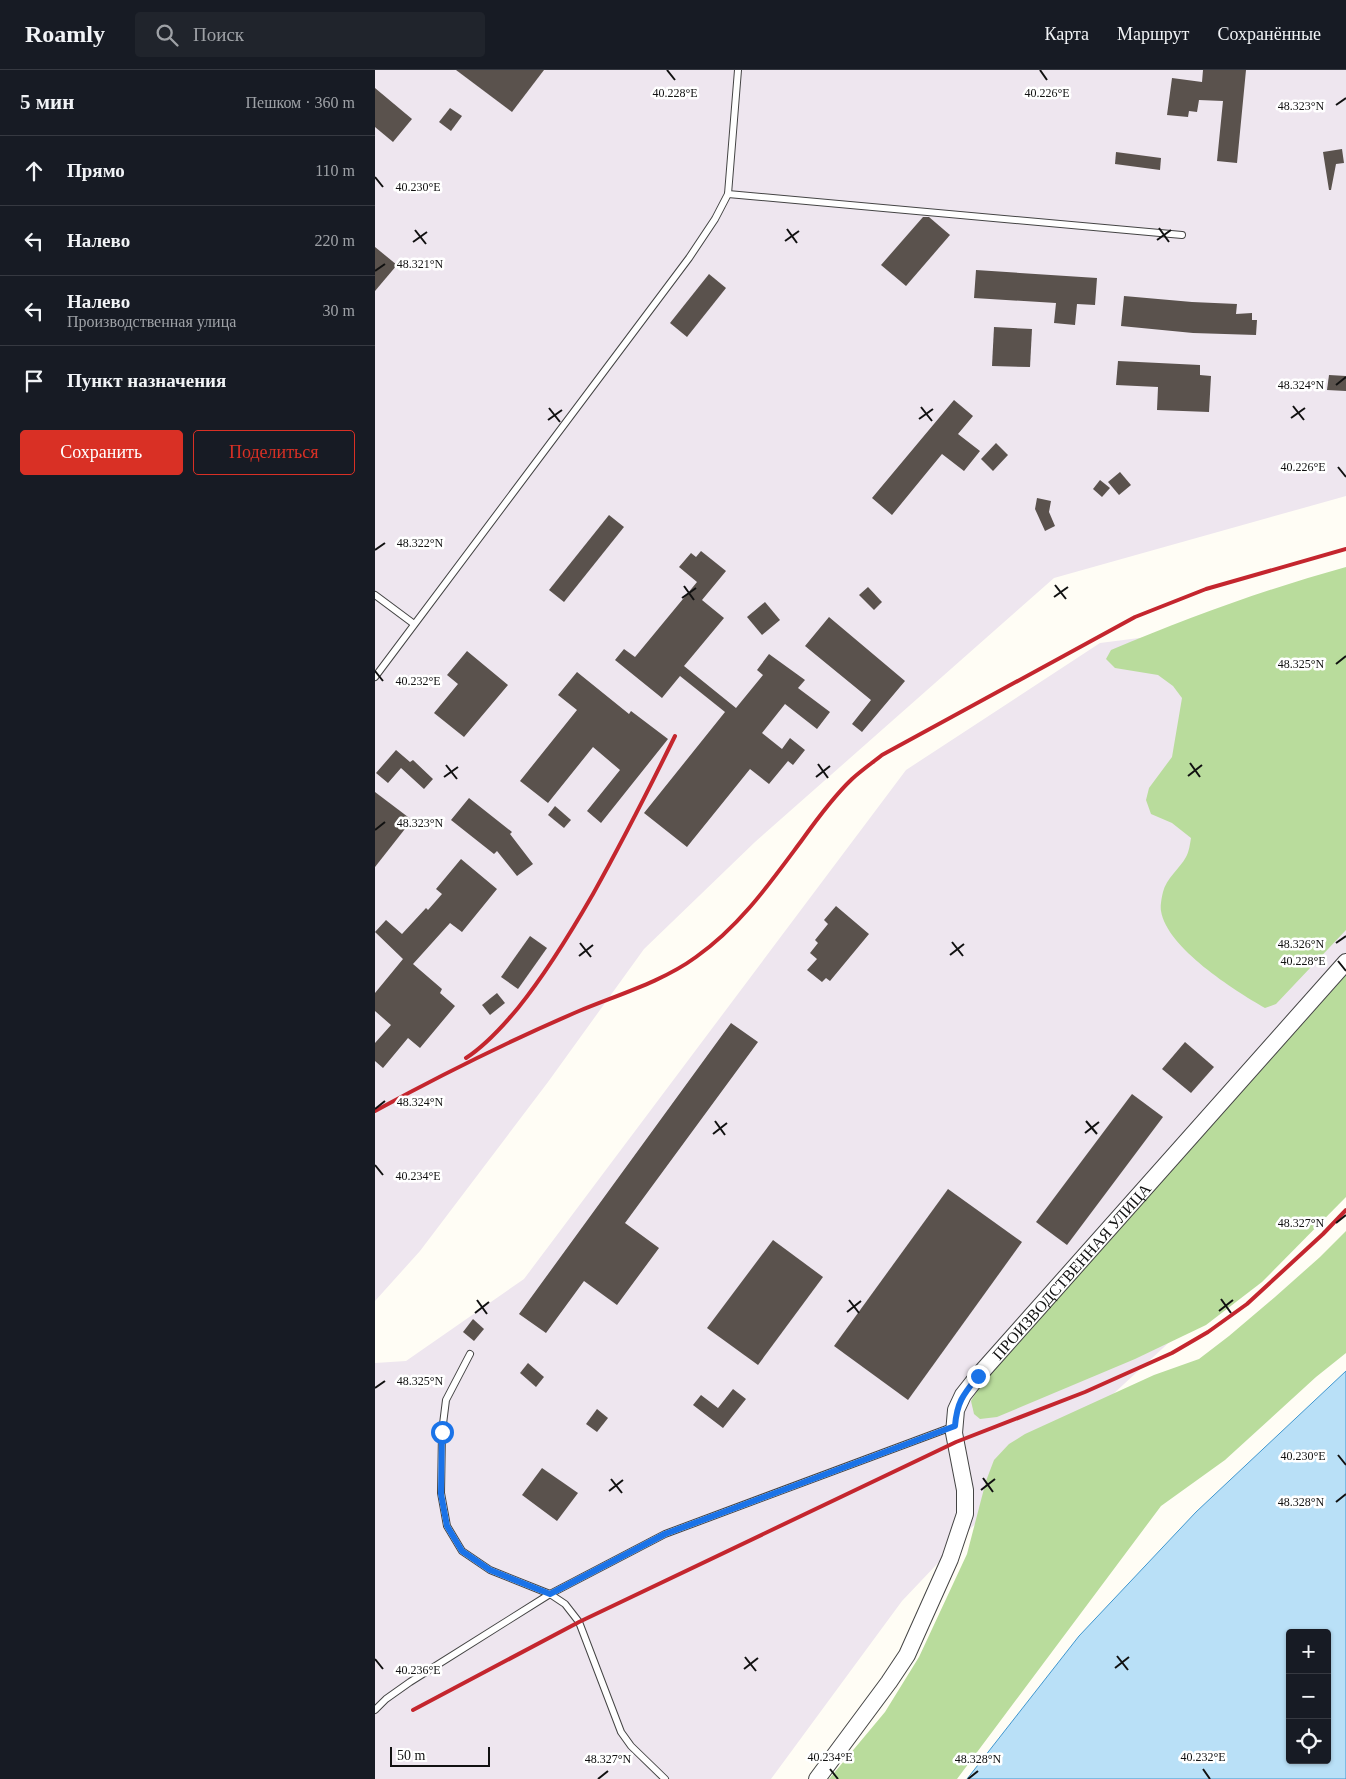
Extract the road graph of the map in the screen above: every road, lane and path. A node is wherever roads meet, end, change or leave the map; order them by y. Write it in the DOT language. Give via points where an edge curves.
graph roads {
  1 [pos="738,70"];
  2 [pos="729,194"];
  3 [pos="1182,234"];
  4 [pos="375,595"];
  5 [pos="414,624"];
  6 [pos="375,677"];
  7 [pos="1346,962"];
  8 [pos="469,1354"];
  9 [pos="955,1426"];
  10 [pos="550,1594"];
  11 [pos="375,1710"];
  12 [pos="665,1779"];
  13 [pos="817,1779"];
  1 -- 2 [label="lane"];
  2 -- 3 [label="lane"];
  2 -- 5 [label="lane" via="689,258"];
  4 -- 5 [label="lane"];
  5 -- 6 [label="lane"];
  7 -- 9 [label="street, ПРОИЗВОДСТВЕННАЯ УЛИЦА" via="978,1376 956,1410"];
  8 -- 10 [label="lane" via="446,1400 441,1494 447,1526 462,1551 490,1570"];
  9 -- 10 [label="lane" via="665,1534"];
  9 -- 13 [label="street, ПРОИЗВОДСТВЕННАЯ УЛИЦА" via="965,1490 965,1514 950,1559 907,1654"];
  10 -- 11 [label="lane" via="410,1682"];
  10 -- 12 [label="lane" via="565,1604 579,1622 621,1732"];
}
